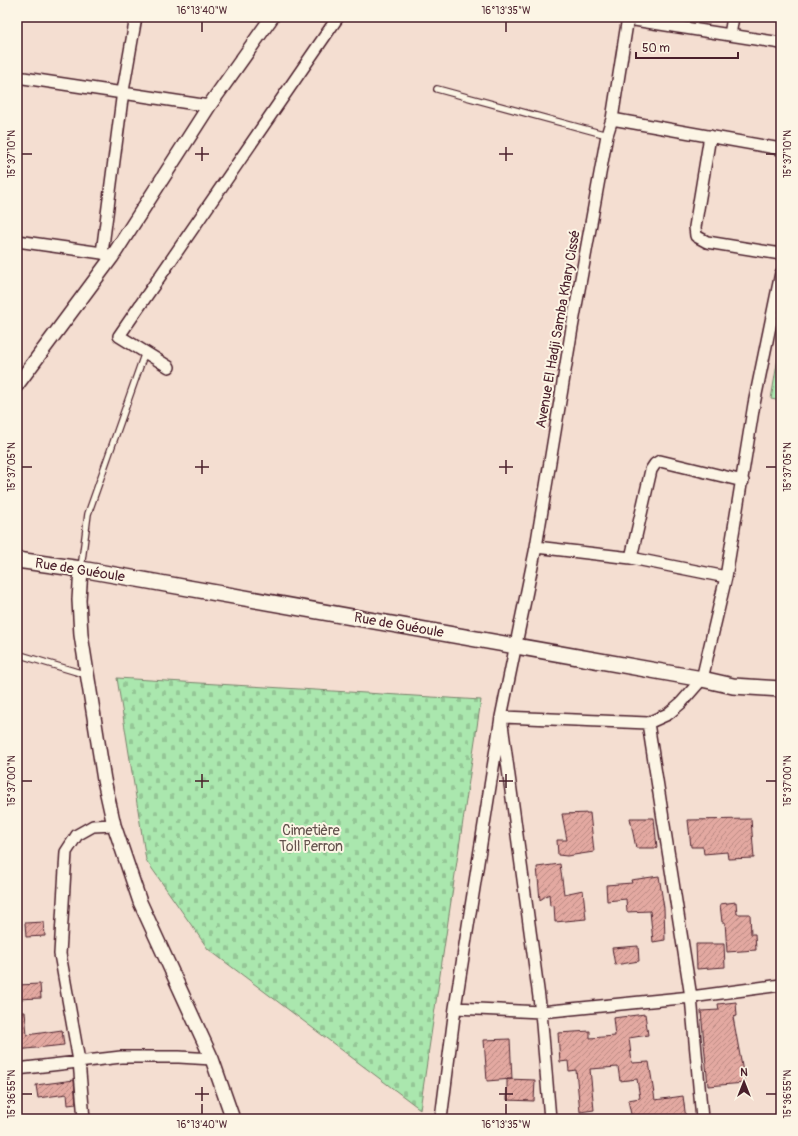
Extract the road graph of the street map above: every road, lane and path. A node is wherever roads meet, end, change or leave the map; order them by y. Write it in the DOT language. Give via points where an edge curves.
graph roads {
  1 [pos="136,17"];
  2 [pos="272,17"];
  3 [pos="338,17"];
  4 [pos="733,17"];
  5 [pos="628,18"];
  6 [pos="730,34"];
  7 [pos="781,43"];
  8 [pos="17,77"];
  9 [pos="437,89"];
  10 [pos="123,91"];
  11 [pos="209,106"];
  12 [pos="612,119"];
  13 [pos="607,135"];
  14 [pos="710,136"];
  15 [pos="781,149"];
  16 [pos="17,241"];
  17 [pos="781,254"];
  18 [pos="107,255"];
  19 [pos="781,273"];
  20 [pos="146,352"];
  21 [pos="169,367"];
  22 [pos="17,384"];
  23 [pos="743,481"];
  24 [pos="536,547"];
  25 [pos="631,558"];
  26 [pos="17,560"];
  27 [pos="81,569"];
  28 [pos="726,577"];
  29 [pos="517,646"];
  30 [pos="17,654"];
  31 [pos="87,675"];
  32 [pos="702,679"];
  33 [pos="781,689"];
  34 [pos="501,717"];
  35 [pos="648,723"];
  36 [pos="114,825"];
  37 [pos="781,985"];
  38 [pos="690,997"];
  39 [pos="455,1008"];
  40 [pos="541,1012"];
  41 [pos="212,1059"];
  42 [pos="79,1061"];
  43 [pos="17,1069"];
  44 [pos="84,1119"];
  45 [pos="233,1119"];
  46 [pos="441,1119"];
  47 [pos="550,1119"];
  48 [pos="702,1119"];
  1 -- 10 [label="street"];
  2 -- 11 [label="street"];
  3 -- 20 [label="street" via="119,336"];
  4 -- 6 [label="street"];
  5 -- 6 [label="street"];
  5 -- 12 [label="street, Avenue El Hadji Samba Khary Cissé"];
  6 -- 7 [label="street"];
  8 -- 10 [label="street"];
  9 -- 13 [label="lane"];
  10 -- 11 [label="street"];
  10 -- 18 [label="street"];
  11 -- 18 [label="street"];
  12 -- 13 [label="street, Avenue El Hadji Samba Khary Cissé"];
  12 -- 14 [label="street"];
  13 -- 24 [label="street, Avenue El Hadji Samba Khary Cissé"];
  14 -- 15 [label="street"];
  14 -- 17 [label="street" via="695,227 696,236 707,242"];
  16 -- 18 [label="street"];
  18 -- 22 [label="street"];
  19 -- 23 [label="street" via="754,404"];
  20 -- 21 [label="street"];
  20 -- 27 [label="lane" via="88,514"];
  23 -- 25 [label="street" via="660,461 655,464 651,470"];
  23 -- 28 [label="street"];
  24 -- 25 [label="street"];
  24 -- 29 [label="street, Avenue El Hadji Samba Khary Cissé"];
  25 -- 28 [label="street"];
  26 -- 27 [label="main road, Rue de Guéoule"];
  27 -- 29 [label="main road, Rue de Guéoule"];
  27 -- 31 [label="street" via="81,628"];
  28 -- 32 [label="street"];
  29 -- 32 [label="main road, Rue de Guéoule"];
  29 -- 34 [label="street, Avenue El Hadji Samba Khary Cissé"];
  30 -- 31 [label="lane"];
  31 -- 36 [label="street"];
  32 -- 33 [label="main road, Rue de Guéoule" via="733,686"];
  32 -- 35 [label="street" via="668,714"];
  34 -- 35 [label="street"];
  34 -- 39 [label="street, Avenue El Hadji Samba Khary Cissé"];
  34 -- 40 [label="street"];
  35 -- 38 [label="street"];
  36 -- 41 [label="street" via="140,902"];
  36 -- 42 [label="street" via="93,826 77,835 66,852 60,954"];
  37 -- 38 [label="street"];
  38 -- 40 [label="street"];
  38 -- 48 [label="street"];
  39 -- 40 [label="street"];
  39 -- 46 [label="street, Avenue El Hadji Samba Khary Cissé"];
  40 -- 47 [label="street"];
  41 -- 42 [label="street" via="150,1056"];
  41 -- 45 [label="street"];
  42 -- 43 [label="street"];
  42 -- 44 [label="street"];
}
